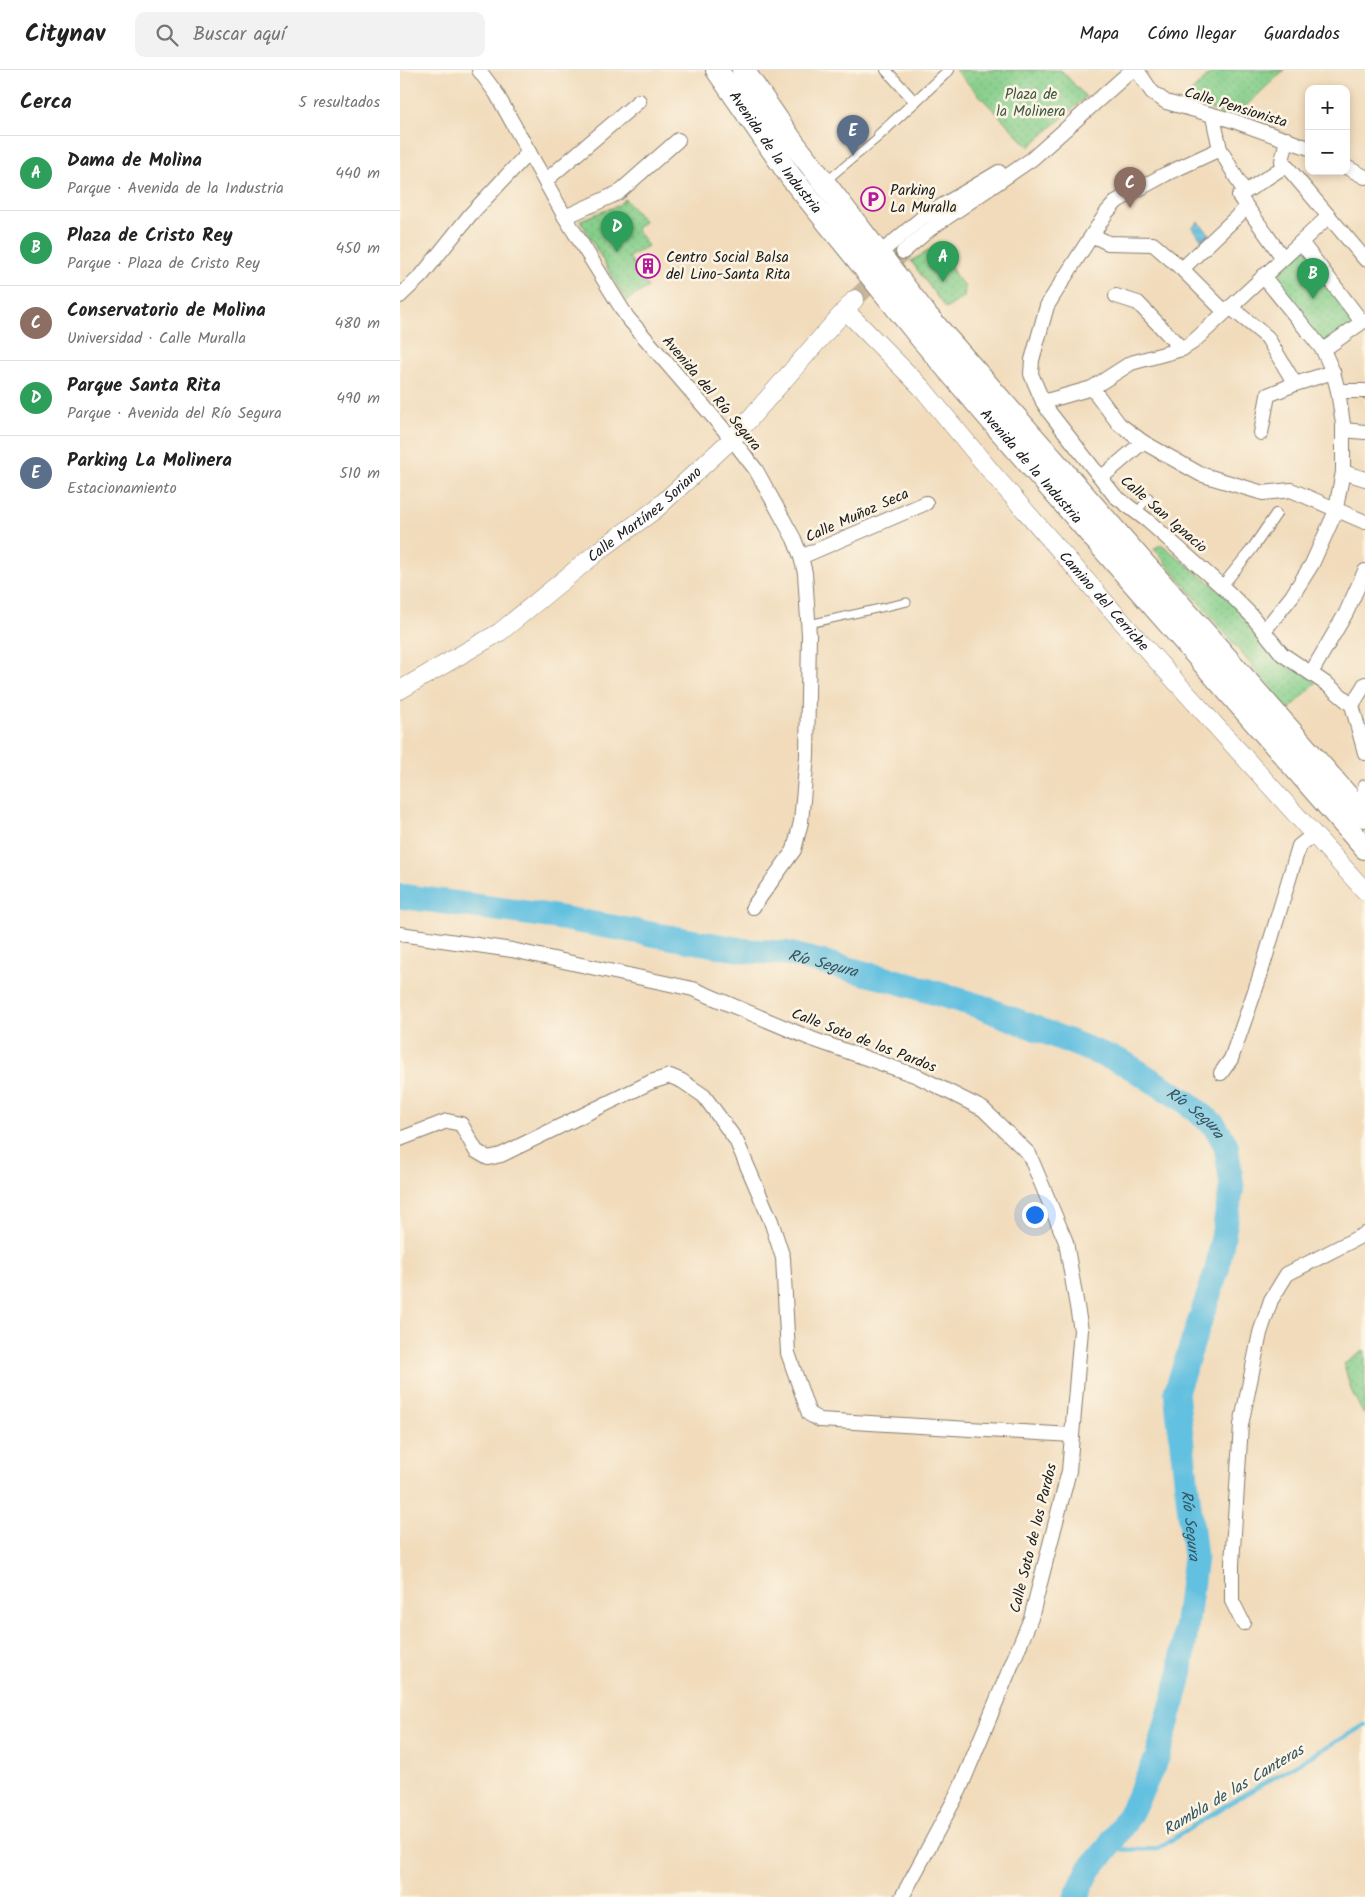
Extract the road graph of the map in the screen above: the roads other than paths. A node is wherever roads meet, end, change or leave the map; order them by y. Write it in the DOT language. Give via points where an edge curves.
graph roads {
  1 [pos="479,70"];
  2 [pos="886,70"];
  3 [pos="949,70"];
  4 [pos="1132,70"];
  5 [pos="1137,70"];
  6 [pos="726,72"];
  7 [pos="639,101"];
  8 [pos="915,102"];
  9 [pos="1213,117"];
  10 [pos="879,136"];
  11 [pos="1287,139"];
  12 [pos="678,140"];
  13 [pos="1305,146"];
  14 [pos="1220,149"];
  15 [pos="529,152"];
  16 [pos="1032,159"];
  17 [pos="1285,166"];
  18 [pos="1350,169"];
  19 [pos="1365,177"];
  20 [pos="545,181"];
  21 [pos="824,182"];
  22 [pos="1243,198"];
  23 [pos="565,216"];
  24 [pos="1329,216"];
  25 [pos="1094,236"];
  26 [pos="1301,242"];
  27 [pos="903,252"];
  28 [pos="879,254"];
  29 [pos="1283,258"];
  30 [pos="1365,259"];
  31 [pos="1182,269"];
  32 [pos="1263,276"];
  33 [pos="400,296"];
  34 [pos="1116,296"];
  35 [pos="850,304"];
  36 [pos="1227,310"];
  37 [pos="1364,321"];
  38 [pos="1182,349"];
  39 [pos="1323,350"];
  40 [pos="1333,372"];
  41 [pos="1295,384"];
  42 [pos="1092,388"];
  43 [pos="1338,391"];
  44 [pos="1365,391"];
  45 [pos="1043,402"];
  46 [pos="1343,430"];
  47 [pos="1365,432"];
  48 [pos="1261,433"];
  49 [pos="732,439"];
  50 [pos="1143,442"];
  51 [pos="1343,472"];
  52 [pos="1102,477"];
  53 [pos="1365,479"];
  54 [pos="1149,497"];
  55 [pos="926,503"];
  56 [pos="1335,510"];
  57 [pos="1137,512"];
  58 [pos="1276,514"];
  59 [pos="1365,522"];
  60 [pos="801,558"];
  61 [pos="1365,571"];
  62 [pos="1222,586"];
  63 [pos="907,602"];
  64 [pos="808,624"];
  65 [pos="1264,631"];
  66 [pos="1311,672"];
  67 [pos="1365,684"];
  68 [pos="400,690"];
  69 [pos="1352,705"];
  70 [pos="1365,753"];
  71 [pos="1365,787"];
  72 [pos="1363,815"];
  73 [pos="1313,835"];
  74 [pos="1365,848"];
  75 [pos="1365,893"];
  76 [pos="753,907"];
  77 [pos="400,934"];
  78 [pos="1221,1073"];
  79 [pos="400,1139"];
  80 [pos="1365,1234"];
  81 [pos="1072,1435"];
  82 [pos="1243,1622"];
  83 [pos="902,1897"];
  1 -- 15 [label="street, Avenida del Río Segura" via="496,92"];
  2 -- 8 [label="street"];
  3 -- 8 [label="street"];
  4 -- 16 [label="street"];
  5 -- 9 [label="street, Calle Pensionista" via="1152,92 1166,102"];
  6 -- 21 [label="main road, Avenida de la Industria"];
  6 -- 74 [label="main road, Avenida de la Industria" via="791,177 921,338"];
  7 -- 20 [label="street"];
  8 -- 10 [label="street"];
  9 -- 11 [label="street, Calle Pensionista"];
  9 -- 14 [label="street"];
  10 -- 21 [label="lane"];
  11 -- 13 [label="street, Calle Pensionista"];
  11 -- 17 [label="street" via="1282,157"];
  12 -- 23 [label="street" via="618,194"];
  14 -- 22 [label="street"];
  14 -- 25 [label="street, Calle San Ignacio" via="1125,196 1107,212"];
  15 -- 20 [label="street, Avenida del Río Segura"];
  15 -- 33 [label="street"];
  16 -- 27 [label="street" via="930,229"];
  16 -- 28 [label="street" via="1006,168 968,189 913,224"];
  17 -- 22 [label="street"];
  17 -- 24 [label="street"];
  18 -- 19 [label="street"];
  20 -- 23 [label="street, Avenida del Río Segura"];
  21 -- 28 [label="main road, Avenida de la Industria"];
  22 -- 29 [label="street"];
  22 -- 31 [label="street"];
  23 -- 49 [label="street, Avenida del Río Segura" via="627,318"];
  24 -- 26 [label="street"];
  24 -- 30 [label="street"];
  25 -- 31 [label="street" via="1108,243 1153,244"];
  25 -- 45 [label="street, Calle San Ignacio" via="1047,306 1031,374"];
  26 -- 29 [label="street"];
  26 -- 37 [label="street"];
  28 -- 72 [label="main road, Avenida de la Industria" via="927,316"];
  29 -- 32 [label="street"];
  31 -- 36 [label="street"];
  32 -- 36 [label="street"];
  32 -- 39 [label="street"];
  34 -- 38 [label="street" via="1138,303"];
  35 -- 49 [label="street, Calle Martínez Soriano"];
  35 -- 73 [label="street, Camino del Cerriche" via="993,474"];
  36 -- 38 [label="street" via="1199,338"];
  36 -- 41 [label="street" via="1267,337"];
  37 -- 39 [label="street"];
  38 -- 42 [label="street" via="1131,362"];
  39 -- 40 [label="street"];
  40 -- 41 [label="street"];
  40 -- 43 [label="street"];
  41 -- 48 [label="street" via="1268,395"];
  42 -- 45 [label="street"];
  42 -- 50 [label="street" via="1119,424"];
  43 -- 44 [label="street"];
  43 -- 46 [label="street"];
  45 -- 52 [label="street, Calle San Ignacio"];
  46 -- 47 [label="street"];
  46 -- 51 [label="street"];
  49 -- 60 [label="street, Avenida del Río Segura" via="756,470"];
  49 -- 68 [label="street, Calle Martínez Soriano" via="656,509 500,632"];
  50 -- 52 [label="street"];
  50 -- 56 [label="street" via="1200,474 1263,493 1292,490"];
  51 -- 53 [label="street"];
  51 -- 56 [label="street"];
  52 -- 57 [label="street, Calle San Ignacio" via="1115,496"];
  54 -- 57 [label="lane"];
  55 -- 60 [label="street, Calle Muñoz Seca"];
  56 -- 59 [label="street"];
  56 -- 65 [label="street" via="1312,564"];
  57 -- 62 [label="street, Calle San Ignacio"];
  58 -- 62 [label="street"];
  60 -- 64 [label="street, Avenida del Río Segura"];
  61 -- 66 [label="street" via="1346,613"];
  62 -- 65 [label="street, Calle San Ignacio"];
  63 -- 64 [label="lane"];
  64 -- 76 [label="street, Avenida del Río Segura" via="807,756 797,845"];
  65 -- 66 [label="street, Calle San Ignacio" via="1282,654"];
  66 -- 69 [label="street, Calle San Ignacio"];
  67 -- 69 [label="street"];
  69 -- 70 [label="street"];
  71 -- 72 [label="street"];
  73 -- 75 [label="street, Camino del Cerriche"];
  73 -- 78 [label="street" via="1299,846 1258,982 1231,1059"];
  77 -- 81 [label="street, Calle Soto de los Pardos" via="512,950 692,988 812,1039 917,1076 983,1109 1029,1154 1066,1242 1081,1330"];
  79 -- 81 [label="street" via="447,1120 461,1124 476,1151 488,1158 501,1155 651,1082 670,1076 682,1081 704,1096 736,1140 771,1220 783,1258 788,1353 809,1414 820,1420"];
  80 -- 82 [label="street" via="1287,1274 1271,1300 1260,1333 1241,1425 1232,1564 1232,1601"];
  81 -- 83 [label="street, Calle Soto de los Pardos" via="1069,1471 1031,1618 959,1791"];
}
